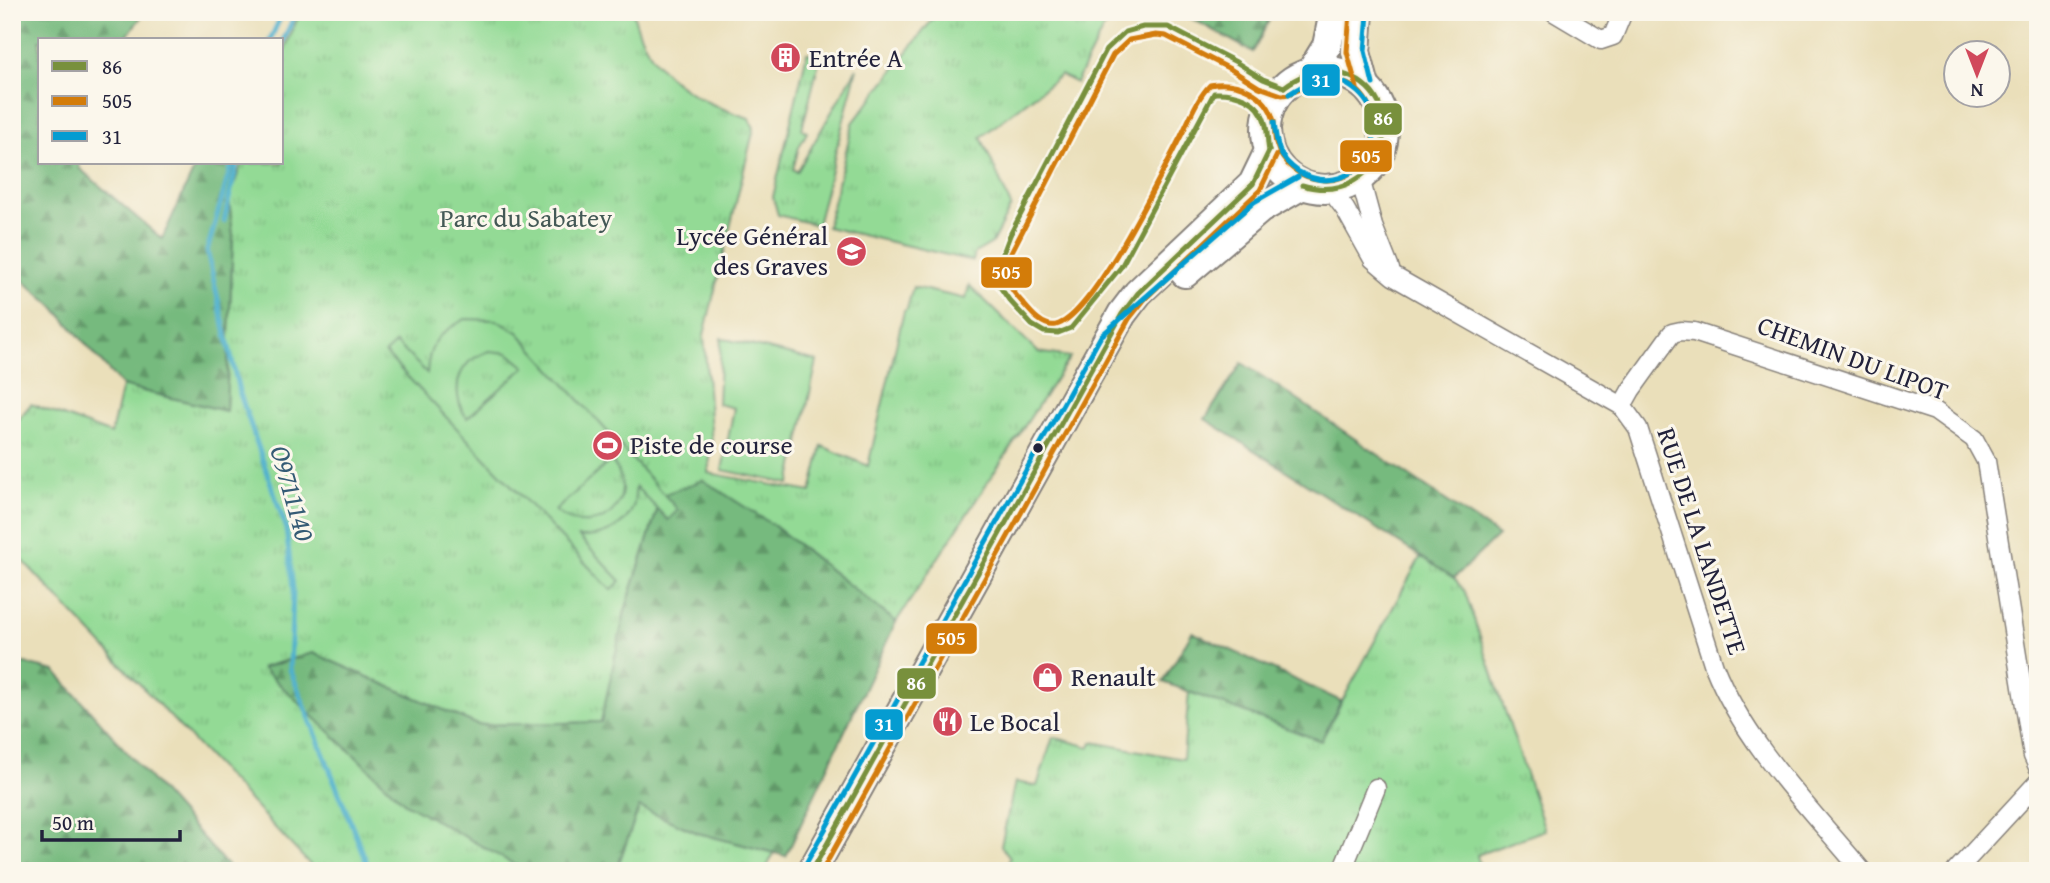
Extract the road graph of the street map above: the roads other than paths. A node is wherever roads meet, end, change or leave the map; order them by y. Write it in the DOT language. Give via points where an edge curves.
graph roads {
  1 [pos="1334,12"];
  2 [pos="1359,12"];
  3 [pos="1554,12"];
  4 [pos="1623,12"];
  5 [pos="1311,72"];
  6 [pos="1365,86"];
  7 [pos="1269,151"];
  8 [pos="1360,178"];
  9 [pos="1316,187"];
  10 [pos="1393,276"];
  11 [pos="1108,341"];
  12 [pos="1622,406"];
  13 [pos="2038,768"];
  14 [pos="2038,782"];
  15 [pos="1376,788"];
  16 [pos="812,871"];
  17 [pos="1346,871"];
  18 [pos="1862,871"];
  19 [pos="1956,871"];
  1 -- 5 [label="main road" via="1327,46"];
  2 -- 6 [label="main road" via="1356,52"];
  3 -- 4 [label="street" via="1601,40 1613,36"];
  5 -- 6 [label="main road" via="1349,75"];
  5 -- 7 [label="main road" via="1284,87 1268,110"];
  6 -- 8 [label="main road" via="1383,116 1384,133 1381,150"];
  7 -- 9 [label="main road" via="1288,177"];
  7 -- 11 [label="main road" via="1253,184 1138,293"];
  8 -- 9 [label="main road" via="1345,186"];
  8 -- 10 [label="street"];
  9 -- 10 [label="street, RUE DE LA LANDETTE" via="1345,209 1373,259"];
  9 -- 11 [label="main road" via="1260,209"];
  10 -- 12 [label="street, RUE DE LA LANDETTE"];
  11 -- 16 [label="main road"];
  12 -- 13 [label="street, CHEMIN DU LIPOT" via="1672,333 1694,332 1935,411 1974,439 1986,461"];
  12 -- 18 [label="street, RUE DE LA LANDETTE" via="1638,428 1726,696 1769,759"];
  14 -- 19 [label="street"];
  15 -- 17 [label="street" via="1345,863"];
}
